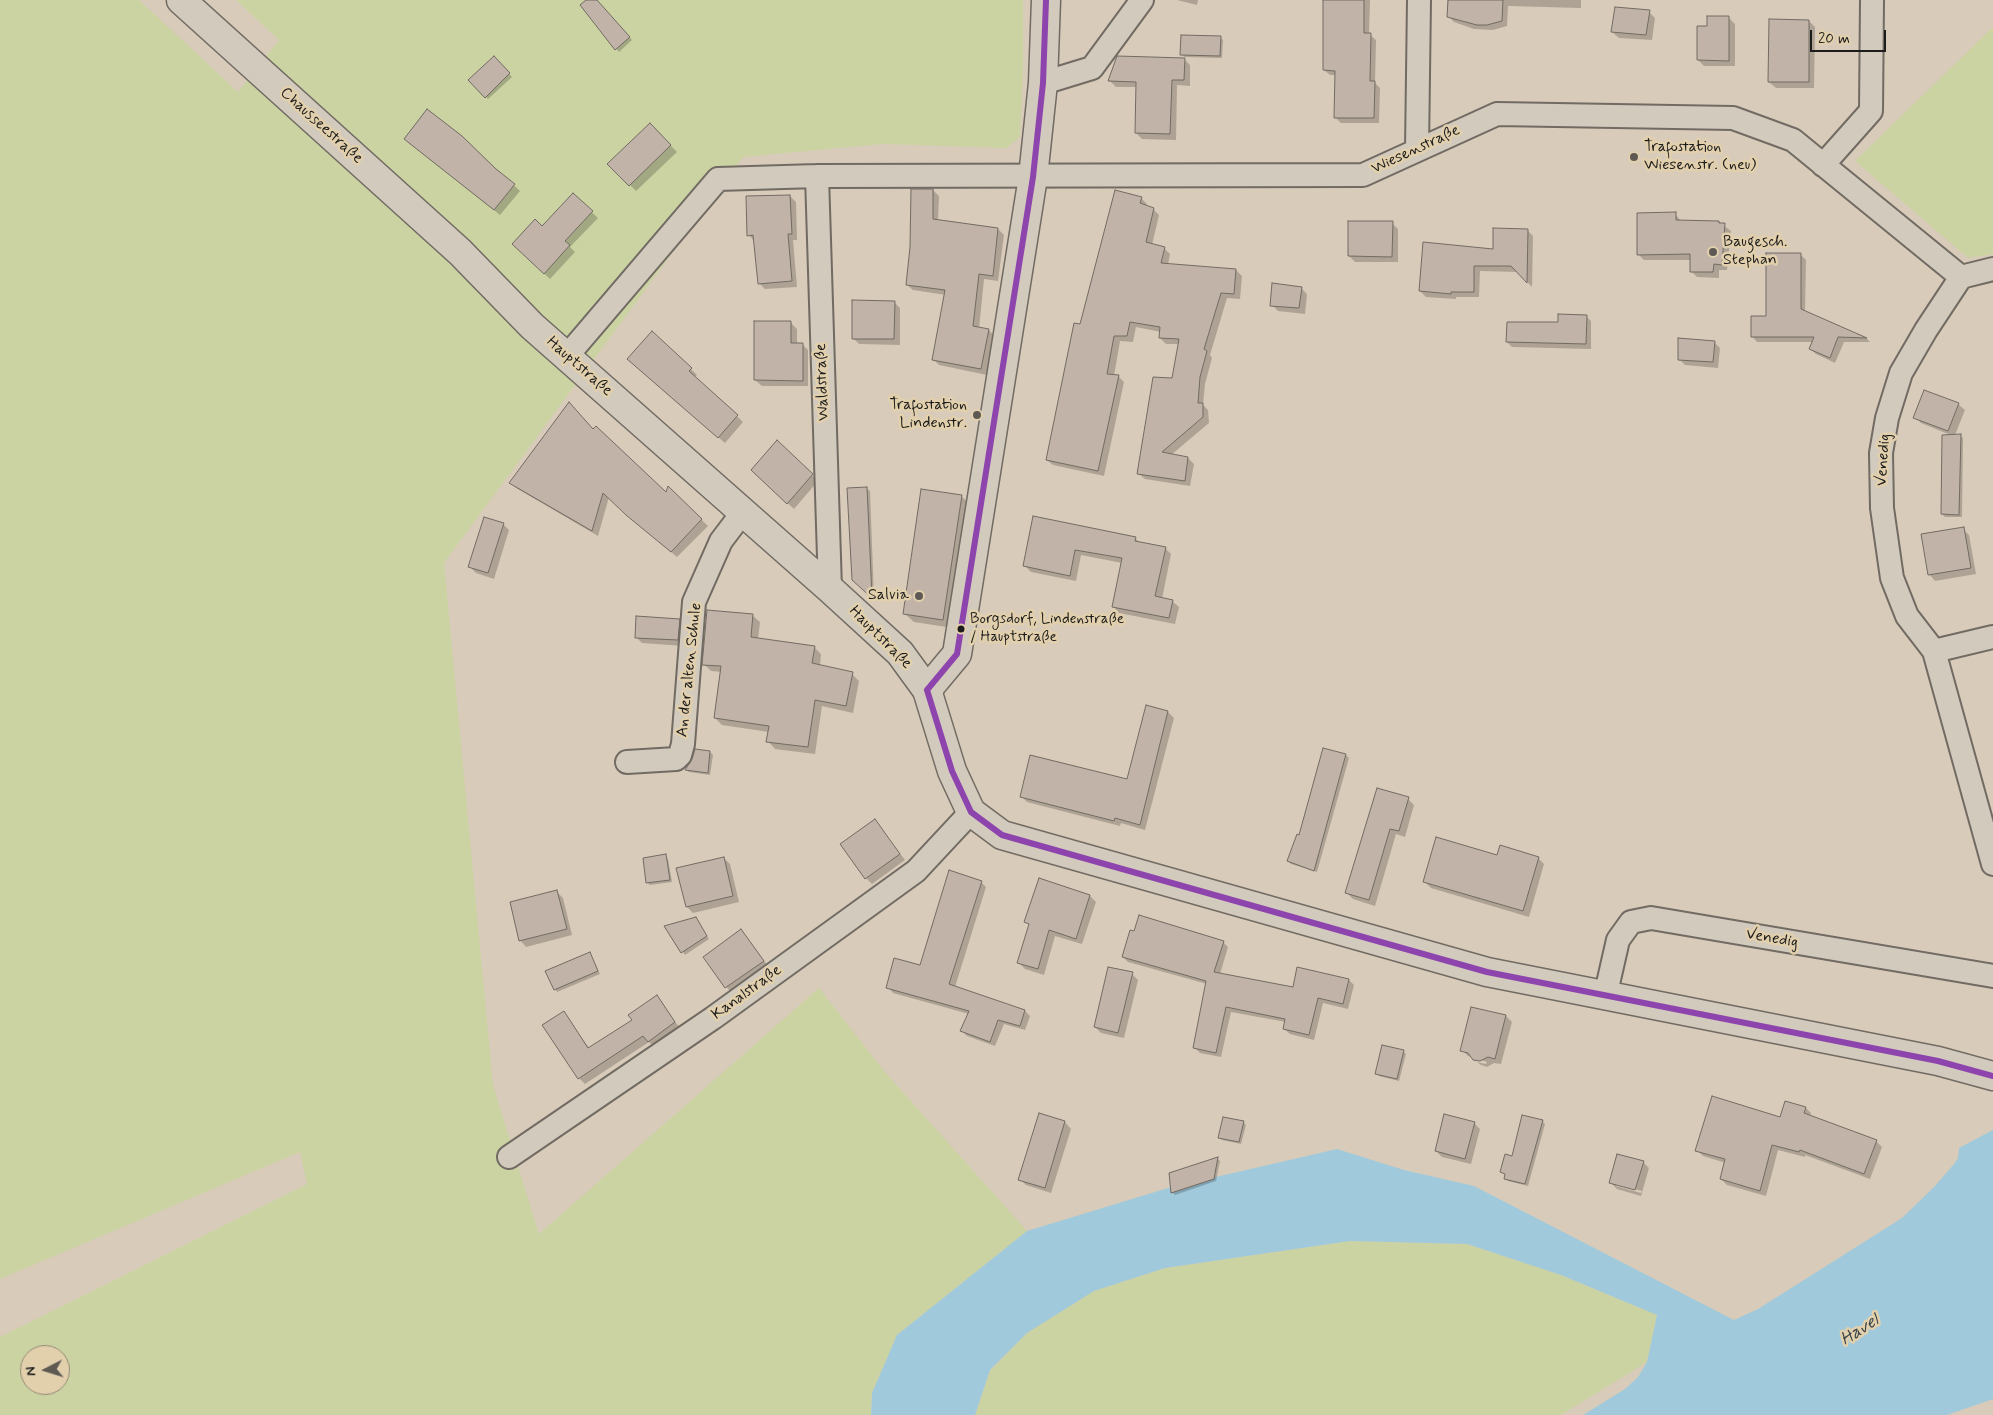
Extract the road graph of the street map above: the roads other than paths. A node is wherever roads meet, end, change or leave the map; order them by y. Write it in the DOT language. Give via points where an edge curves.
graph roads {
  1 [pos="181,0"];
  2 [pos="1046,0"];
  3 [pos="1142,0"];
  4 [pos="1418,0"];
  5 [pos="1872,0"];
  6 [pos="1043,83"];
  7 [pos="1417,150"];
  8 [pos="1823,165"];
  9 [pos="817,176"];
  10 [pos="1033,177"];
  11 [pos="460,252"];
  12 [pos="1993,269"];
  13 [pos="1961,277"];
  14 [pos="567,356"];
  15 [pos="743,512"];
  16 [pos="830,589"];
  17 [pos="1993,637"];
  18 [pos="1934,650"];
  19 [pos="927,690"];
  20 [pos="627,762"];
  21 [pos="971,812"];
  22 [pos="1993,864"];
  23 [pos="1993,976"];
  24 [pos="1605,997"];
  25 [pos="1993,1076"];
  26 [pos="509,1157"];
  1 -- 11 [label="main road, Chausseestraße"];
  2 -- 6 [label="main road"];
  3 -- 6 [label="street" via="1092,68"];
  4 -- 7 [label="street"];
  5 -- 8 [label="street" via="1871,111"];
  6 -- 10 [label="main road"];
  7 -- 8 [label="street, Wiesenstraße" via="1497,114 1733,118 1793,140"];
  7 -- 10 [label="street, Wiesenstraße" via="1364,175"];
  8 -- 13 [label="street"];
  9 -- 10 [label="street"];
  9 -- 14 [label="street" via="718,179"];
  9 -- 16 [label="street, Waldstraße"];
  10 -- 19 [label="main road" via="957,654"];
  11 -- 14 [label="main road, Hauptstraße" via="526,321"];
  12 -- 13 [label="street"];
  13 -- 18 [label="street, Venedig" via="1901,373 1887,418 1881,453 1882,508 1892,578 1907,616"];
  14 -- 15 [label="main road, Hauptstraße"];
  15 -- 16 [label="main road, Hauptstraße"];
  15 -- 20 [label="street, An der alten Schule" via="721,541 694,602 680,754 676,759"];
  16 -- 19 [label="main road, Hauptstraße" via="900,653"];
  17 -- 18 [label="street"];
  18 -- 22 [label="street, Venedig"];
  19 -- 21 [label="main road, Hauptstraße" via="952,771"];
  21 -- 24 [label="main road, Hauptstraße" via="1002,835 1478,970"];
  21 -- 26 [label="street, Kanalstraße" via="916,871 713,1018"];
  23 -- 24 [label="street, Venedig" via="1652,918 1632,922 1618,940"];
  24 -- 25 [label="main road, Hauptstraße" via="1928,1059"];
}
